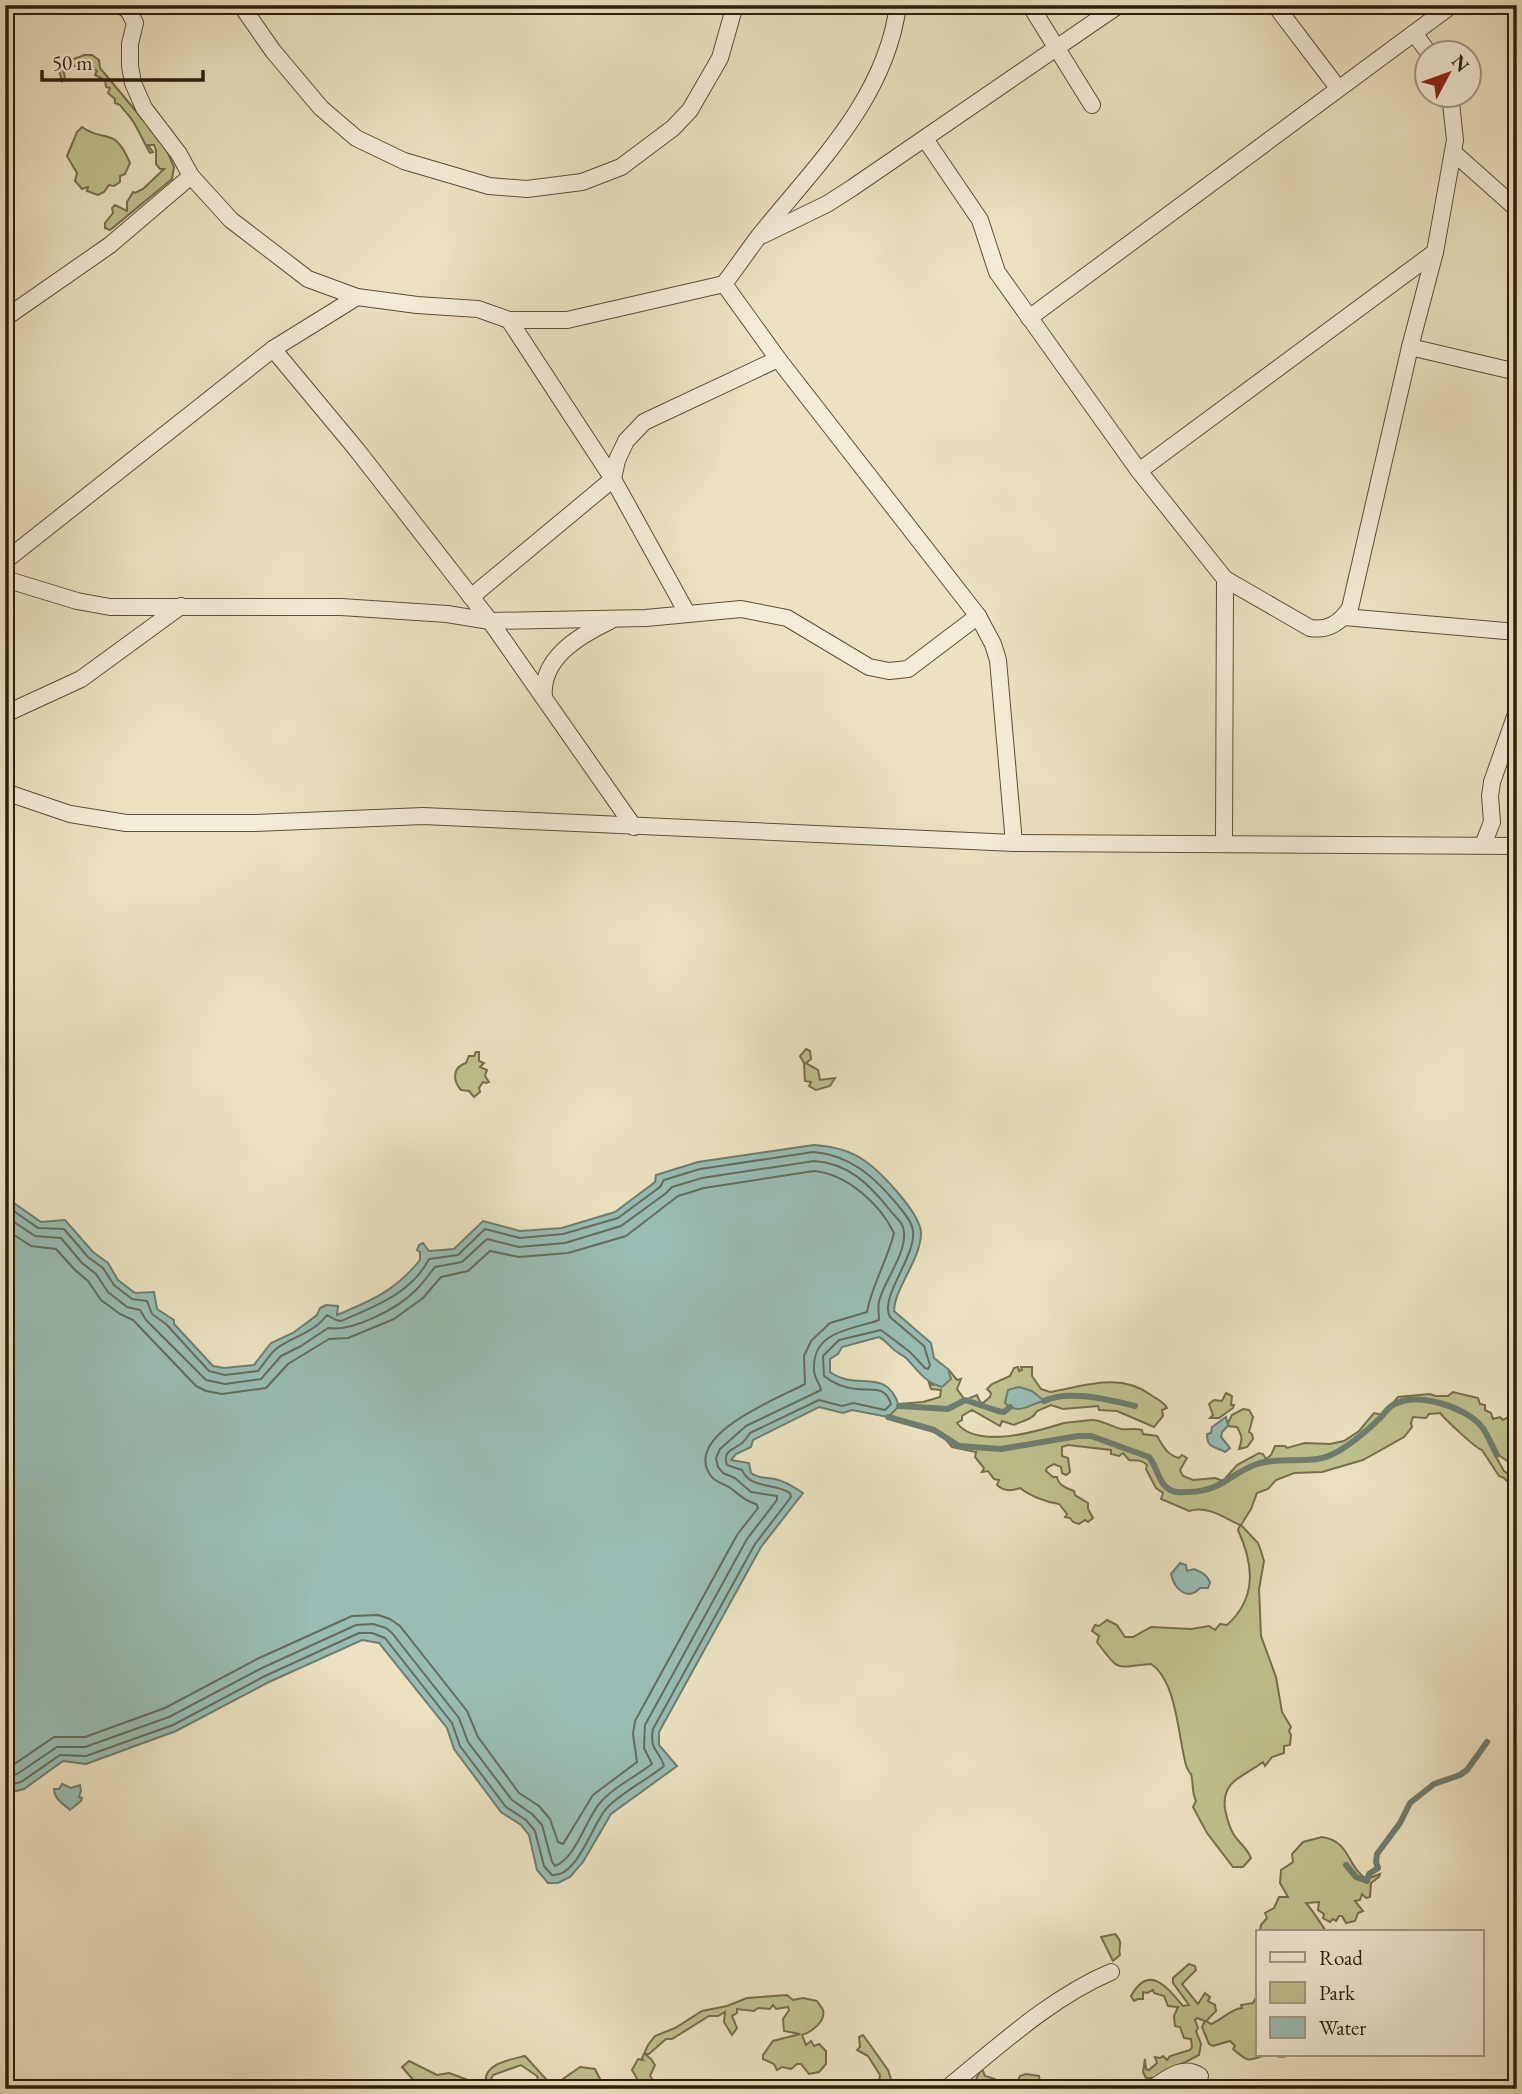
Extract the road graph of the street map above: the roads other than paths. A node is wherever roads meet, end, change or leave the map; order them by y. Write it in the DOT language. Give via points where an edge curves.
graph roads {
  1 [pos="120,5"];
  2 [pos="241,5"];
  3 [pos="735,5"];
  4 [pos="898,5"];
  5 [pos="1030,5"];
  6 [pos="1119,5"];
  7 [pos="1275,5"];
  8 [pos="1452,5"];
  9 [pos="1414,33"];
  10 [pos="1418,38"];
  11 [pos="1058,49"];
  12 [pos="1338,88"];
  13 [pos="1092,105"];
  14 [pos="1452,108"];
  15 [pos="925,139"];
  16 [pos="1454,153"];
  17 [pos="191,176"];
  18 [pos="1517,209"];
  19 [pos="758,237"];
  20 [pos="1435,252"];
  21 [pos="724,284"];
  22 [pos="357,297"];
  23 [pos="5,318"];
  24 [pos="1028,318"];
  25 [pos="509,320"];
  26 [pos="1410,347"];
  27 [pos="273,349"];
  28 [pos="778,359"];
  29 [pos="1517,372"];
  30 [pos="1139,471"];
  31 [pos="613,480"];
  32 [pos="5,561"];
  33 [pos="5,579"];
  34 [pos="1225,579"];
  35 [pos="471,597"];
  36 [pos="181,606"];
  37 [pos="687,613"];
  38 [pos="978,616"];
  39 [pos="1345,617"];
  40 [pos="614,619"];
  41 [pos="490,621"];
  42 [pos="1517,632"];
  43 [pos="544,698"];
  44 [pos="1517,711"];
  45 [pos="5,714"];
  46 [pos="5,792"];
  47 [pos="634,827"];
  48 [pos="1014,843"];
  49 [pos="1224,843"];
  50 [pos="1483,845"];
  51 [pos="1517,846"];
  52 [pos="1111,1972"];
  53 [pos="1200,2076"];
  54 [pos="946,2089"];
  55 [pos="1151,2089"];
  1 -- 17 [label="street" via="135,23 130,44 133,83 144,108"];
  2 -- 3 [label="street" via="321,108 356,138 404,161 489,186 527,188 582,182 621,166 673,128 690,110 720,58"];
  4 -- 19 [label="street" via="885,55 866,96 837,143"];
  5 -- 11 [label="street"];
  6 -- 11 [label="street"];
  7 -- 12 [label="street"];
  8 -- 9 [label="street"];
  9 -- 10 [label="street"];
  9 -- 12 [label="street"];
  11 -- 13 [label="street"];
  11 -- 15 [label="street"];
  12 -- 24 [label="street"];
  14 -- 16 [label="street"];
  15 -- 19 [label="street" via="827,204"];
  15 -- 24 [label="street" via="980,220 997,272"];
  16 -- 18 [label="street"];
  16 -- 20 [label="street"];
  17 -- 22 [label="street" via="230,220 285,263 308,279"];
  17 -- 23 [label="street" via="110,245"];
  19 -- 21 [label="street"];
  20 -- 26 [label="street"];
  20 -- 30 [label="street"];
  21 -- 25 [label="street" via="567,320"];
  21 -- 28 [label="street"];
  22 -- 25 [label="street" via="478,309"];
  22 -- 27 [label="street"];
  24 -- 30 [label="street"];
  25 -- 31 [label="street"];
  26 -- 29 [label="street"];
  26 -- 39 [label="street"];
  27 -- 32 [label="street"];
  27 -- 35 [label="street"];
  28 -- 31 [label="street" via="643,422 626,441"];
  28 -- 38 [label="street"];
  30 -- 34 [label="street"];
  31 -- 35 [label="street"];
  31 -- 37 [label="street"];
  33 -- 36 [label="street" via="110,607"];
  34 -- 39 [label="street" via="1310,628 1323,629"];
  34 -- 49 [label="street"];
  35 -- 41 [label="street"];
  36 -- 41 [label="street" via="341,607"];
  36 -- 45 [label="street" via="80,679"];
  37 -- 38 [label="street" via="741,609 787,618 869,667 889,671 908,670"];
  37 -- 40 [label="street"];
  38 -- 48 [label="street" via="998,660"];
  39 -- 42 [label="street"];
  40 -- 41 [label="street"];
  40 -- 43 [label="street" via="589,631 552,662 543,685"];
  41 -- 43 [label="street"];
  43 -- 47 [label="street"];
  44 -- 50 [label="street" via="1492,782 1492,822"];
  46 -- 47 [label="street" via="70,814 126,823 423,816"];
  47 -- 48 [label="street"];
  48 -- 49 [label="street"];
  49 -- 50 [label="street"];
  50 -- 51 [label="street"];
  52 -- 54 [label="street" via="1052,2005"];
  53 -- 55 [label="street" via="1181,2070"];
}
